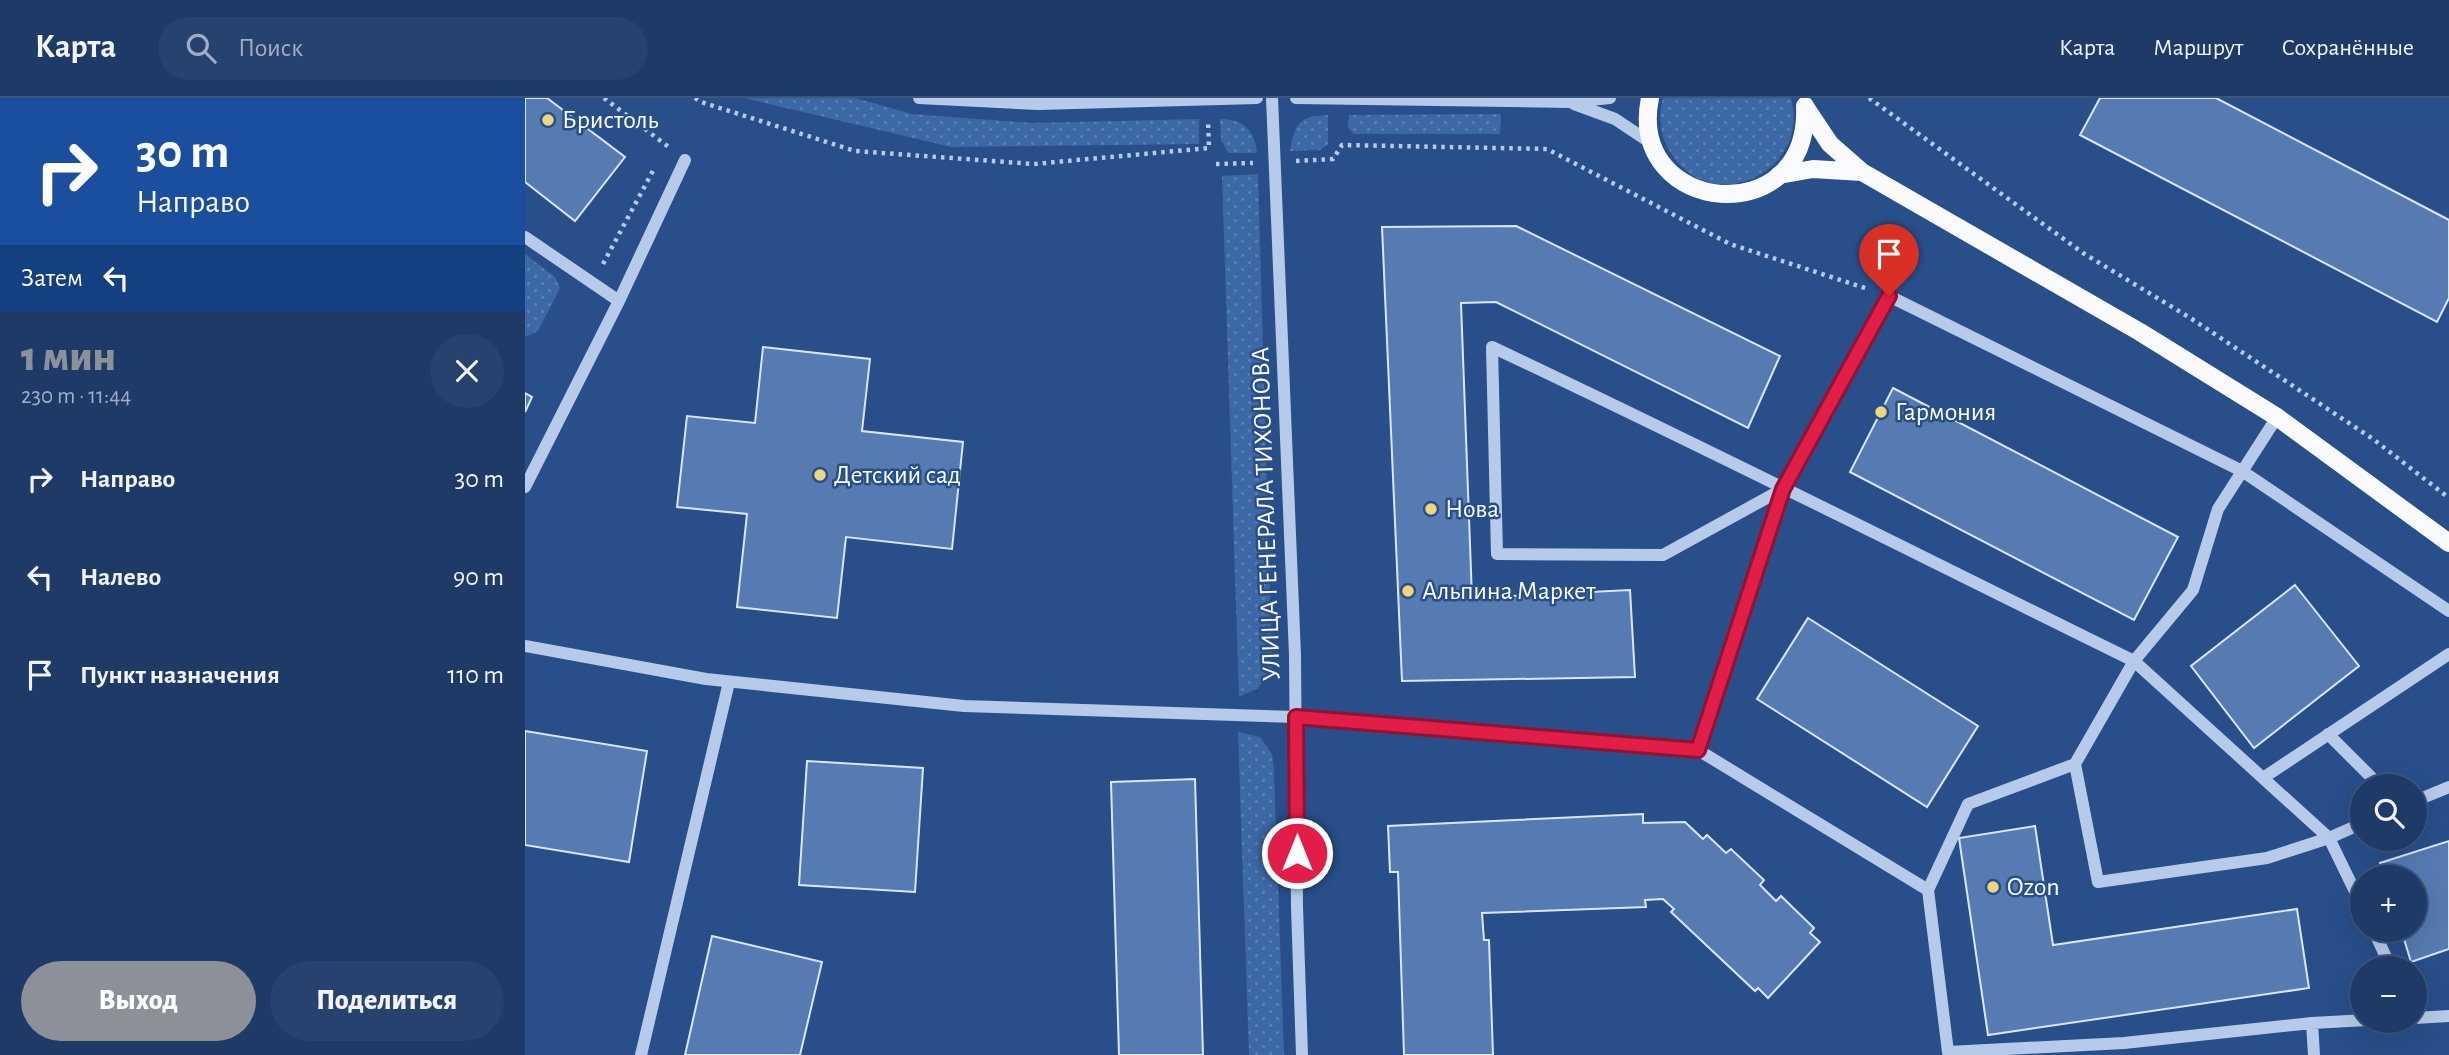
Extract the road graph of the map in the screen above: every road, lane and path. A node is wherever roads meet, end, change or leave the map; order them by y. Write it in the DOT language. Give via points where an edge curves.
graph roads {
  1 [pos="604,98"];
  2 [pos="695,98"];
  3 [pos="919,98"];
  4 [pos="1257,98"];
  5 [pos="1272,98"];
  6 [pos="1296,98"];
  7 [pos="1610,98"];
  8 [pos="1650,98"];
  9 [pos="1869,98"];
  10 [pos="1207,100"];
  11 [pos="1570,102"];
  12 [pos="1805,103"];
  13 [pos="1651,143"];
  14 [pos="660,158"];
  15 [pos="685,160"];
  16 [pos="1292,161"];
  17 [pos="1260,162"];
  18 [pos="1216,164"];
  19 [pos="1862,172"];
  20 [pos="1779,175"];
  21 [pos="525,237"];
  22 [pos="601,268"];
  23 [pos="1889,296"];
  24 [pos="619,301"];
  25 [pos="2277,417"];
  26 [pos="2242,471"];
  27 [pos="525,487"];
  28 [pos="1783,489"];
  29 [pos="2449,498"];
  30 [pos="2449,543"];
  31 [pos="2449,611"];
  32 [pos="525,646"];
  33 [pos="2449,654"];
  34 [pos="2134,661"];
  35 [pos="729,682"];
  36 [pos="1296,717"];
  37 [pos="2328,734"];
  38 [pos="1698,750"];
  39 [pos="2075,764"];
  40 [pos="2369,774"];
  41 [pos="2263,778"];
  42 [pos="2449,787"];
  43 [pos="2427,796"];
  44 [pos="2350,829"];
  45 [pos="2329,838"];
  46 [pos="2350,881"];
  47 [pos="1928,890"];
  48 [pos="2449,1016"];
  49 [pos="2427,1017"];
  50 [pos="2350,1021"];
  51 [pos="2312,1023"];
  52 [pos="2124,1049"];
  53 [pos="641,1055"];
  54 [pos="1302,1055"];
  55 [pos="2314,1055"];
  1 -- 15 [label="path"];
  2 -- 10 [label="path" via="855,151 1034,164 1209,148"];
  3 -- 10 [label="street" via="1038,104"];
  4 -- 10 [label="street"];
  5 -- 36 [label="street, УЛИЦА ГЕНЕРАЛА ТИХОНОВА"];
  6 -- 11 [label="street"];
  7 -- 11 [label="street"];
  8 -- 13 [label="main road"];
  9 -- 29 [label="path" via="2083,253 2373,439"];
  11 -- 13 [label="street" via="1615,119"];
  12 -- 19 [label="main road" via="1830,144"];
  12 -- 20 [label="main road" via="1803,137 1794,158"];
  13 -- 20 [label="main road" via="1673,174 1717,195 1750,192"];
  14 -- 22 [label="path"];
  15 -- 24 [label="street"];
  16 -- 23 [label="path" via="1333,159 1342,145 1547,149 1730,244"];
  17 -- 18 [label="path"];
  19 -- 20 [label="main road" via="1813,169"];
  19 -- 25 [label="main road" via="2140,332"];
  21 -- 24 [label="street"];
  23 -- 26 [label="street"];
  23 -- 28 [label="street"];
  24 -- 27 [label="street"];
  25 -- 26 [label="street"];
  25 -- 30 [label="main road"];
  26 -- 31 [label="street"];
  26 -- 34 [label="street" via="2218,509 2193,590"];
  28 -- 28 [label="street" via="1657,425 1492,347 1497,554 1663,555"];
  28 -- 34 [label="street"];
  28 -- 38 [label="street"];
  32 -- 35 [label="street"];
  33 -- 37 [label="street"];
  34 -- 39 [label="street"];
  34 -- 41 [label="street"];
  35 -- 36 [label="street" via="964,706"];
  35 -- 53 [label="street"];
  36 -- 38 [label="street"];
  36 -- 54 [label="street, УЛИЦА ГЕНЕРАЛА ТИХОНОВА"];
  37 -- 40 [label="street"];
  37 -- 41 [label="street"];
  38 -- 47 [label="street"];
  39 -- 45 [label="street" via="2098,882 2267,858"];
  39 -- 47 [label="street" via="1968,804"];
  41 -- 45 [label="street"];
  42 -- 43 [label="street"];
  44 -- 45 [label="street"];
  45 -- 46 [label="street"];
  47 -- 52 [label="street" via="1948,1052"];
  48 -- 49 [label="street"];
  50 -- 51 [label="street"];
  51 -- 52 [label="street"];
  51 -- 55 [label="street"];
}
